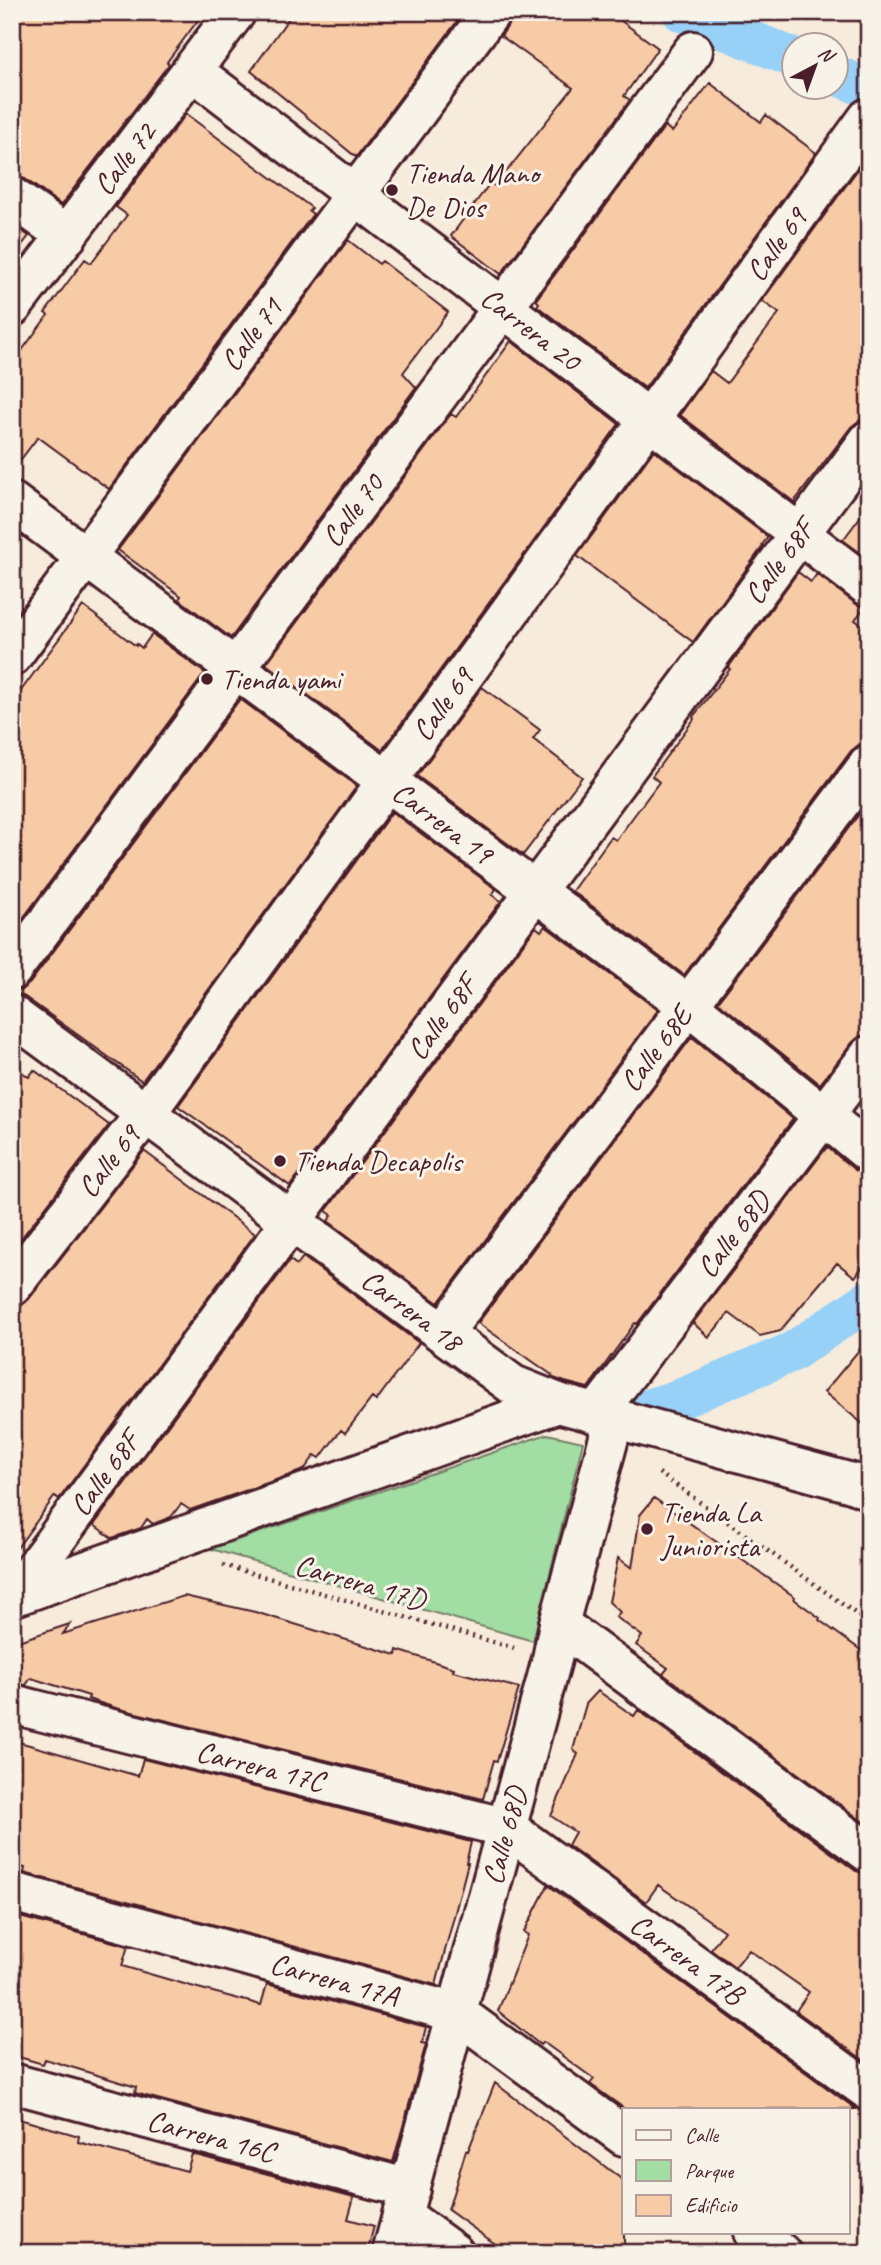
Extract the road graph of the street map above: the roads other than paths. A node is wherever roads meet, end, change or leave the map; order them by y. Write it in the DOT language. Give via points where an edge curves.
graph roads {
  1 [pos="236,12"];
  2 [pos="491,12"];
  3 [pos="693,51"];
  4 [pos="192,71"];
  5 [pos="868,118"];
  6 [pos="354,195"];
  7 [pos="12,197"];
  8 [pos="66,236"];
  9 [pos="12,307"];
  10 [pos="502,309"];
  11 [pos="649,420"];
  12 [pos="869,440"];
  13 [pos="12,502"];
  14 [pos="800,534"];
  15 [pos="86,556"];
  16 [pos="869,587"];
  17 [pos="12,656"];
  18 [pos="236,668"];
  19 [pos="869,764"];
  20 [pos="387,780"];
  21 [pos="535,891"];
  22 [pos="12,970"];
  23 [pos="688,1006"];
  24 [pos="12,1015"];
  25 [pos="869,1056"];
  26 [pos="146,1113"];
  27 [pos="823,1116"];
  28 [pos="869,1153"];
  29 [pos="292,1221"];
  30 [pos="12,1286"];
  31 [pos="443,1333"];
  32 [pos="558,1403"];
  33 [pos="607,1424"];
  34 [pos="869,1490"];
  35 [pos="13,1597"];
  36 [pos="556,1641"];
  37 [pos="12,1704"];
  38 [pos="507,1828"];
  39 [pos="869,1853"];
  40 [pos="12,1892"];
  41 [pos="457,2013"];
  42 [pos="12,2083"];
  43 [pos="869,2091"];
  44 [pos="622,2135"];
  45 [pos="406,2202"];
  46 [pos="755,2234"];
  47 [pos="392,2253"];
  48 [pos="454,2253"];
  49 [pos="781,2253"];
  1 -- 4 [label="street, Calle 72"];
  2 -- 6 [label="street, Calle 71"];
  3 -- 10 [label="street, Calle 70"];
  4 -- 6 [label="street, Carrera 20"];
  4 -- 8 [label="street, Calle 72"];
  5 -- 11 [label="street, Calle 69"];
  6 -- 10 [label="street, Carrera 20"];
  6 -- 15 [label="street, Calle 71"];
  7 -- 8 [label="street"];
  8 -- 9 [label="street, Calle 72"];
  10 -- 11 [label="street, Carrera 20"];
  10 -- 18 [label="street, Calle 70"];
  11 -- 14 [label="street, Carrera 20"];
  11 -- 20 [label="street, Calle 69"];
  12 -- 14 [label="street, Calle 68F"];
  13 -- 15 [label="street, Carrera 19"];
  14 -- 16 [label="street, Carrera 20"];
  14 -- 21 [label="street, Calle 68F"];
  15 -- 17 [label="street, Calle 71"];
  15 -- 18 [label="street, Carrera 19"];
  18 -- 20 [label="street, Carrera 19"];
  18 -- 22 [label="street, Calle 70"];
  19 -- 23 [label="street, Calle 68E"];
  20 -- 21 [label="street, Carrera 19"];
  20 -- 26 [label="street, Calle 69"];
  21 -- 23 [label="street, Carrera 19"];
  21 -- 29 [label="street, Calle 68F"];
  23 -- 27 [label="street, Carrera 19"];
  23 -- 31 [label="street, Calle 68E"];
  24 -- 26 [label="street, Carrera 18"];
  25 -- 27 [label="street, Calle 68D"];
  26 -- 29 [label="street, Carrera 18"];
  26 -- 30 [label="street, Calle 69"];
  27 -- 28 [label="street, Carrera 19"];
  27 -- 33 [label="street, Calle 68D"];
  29 -- 31 [label="street, Carrera 18"];
  29 -- 35 [label="street, Calle 68F"];
  31 -- 32 [label="street, Carrera 18" via="513,1385"];
  32 -- 33 [label="street, Carrera 18"];
  32 -- 35 [label="street"];
  33 -- 34 [label="street, Carrera 18"];
  33 -- 36 [label="street, Calle 68D"];
  36 -- 38 [label="street, Calle 68D"];
  36 -- 39 [label="street"];
  37 -- 38 [label="street, Carrera 17C"];
  38 -- 41 [label="street, Calle 68D"];
  38 -- 43 [label="street, Carrera 17B"];
  40 -- 41 [label="street, Carrera 17A"];
  41 -- 44 [label="street, Carrera 17A"];
  41 -- 45 [label="street, Calle 68D"];
  42 -- 45 [label="street, Carrera 16C"];
  45 -- 47 [label="street, Calle 68D"];
  45 -- 48 [label="street, Carrera 16C"];
  46 -- 49 [label="street"];
}
